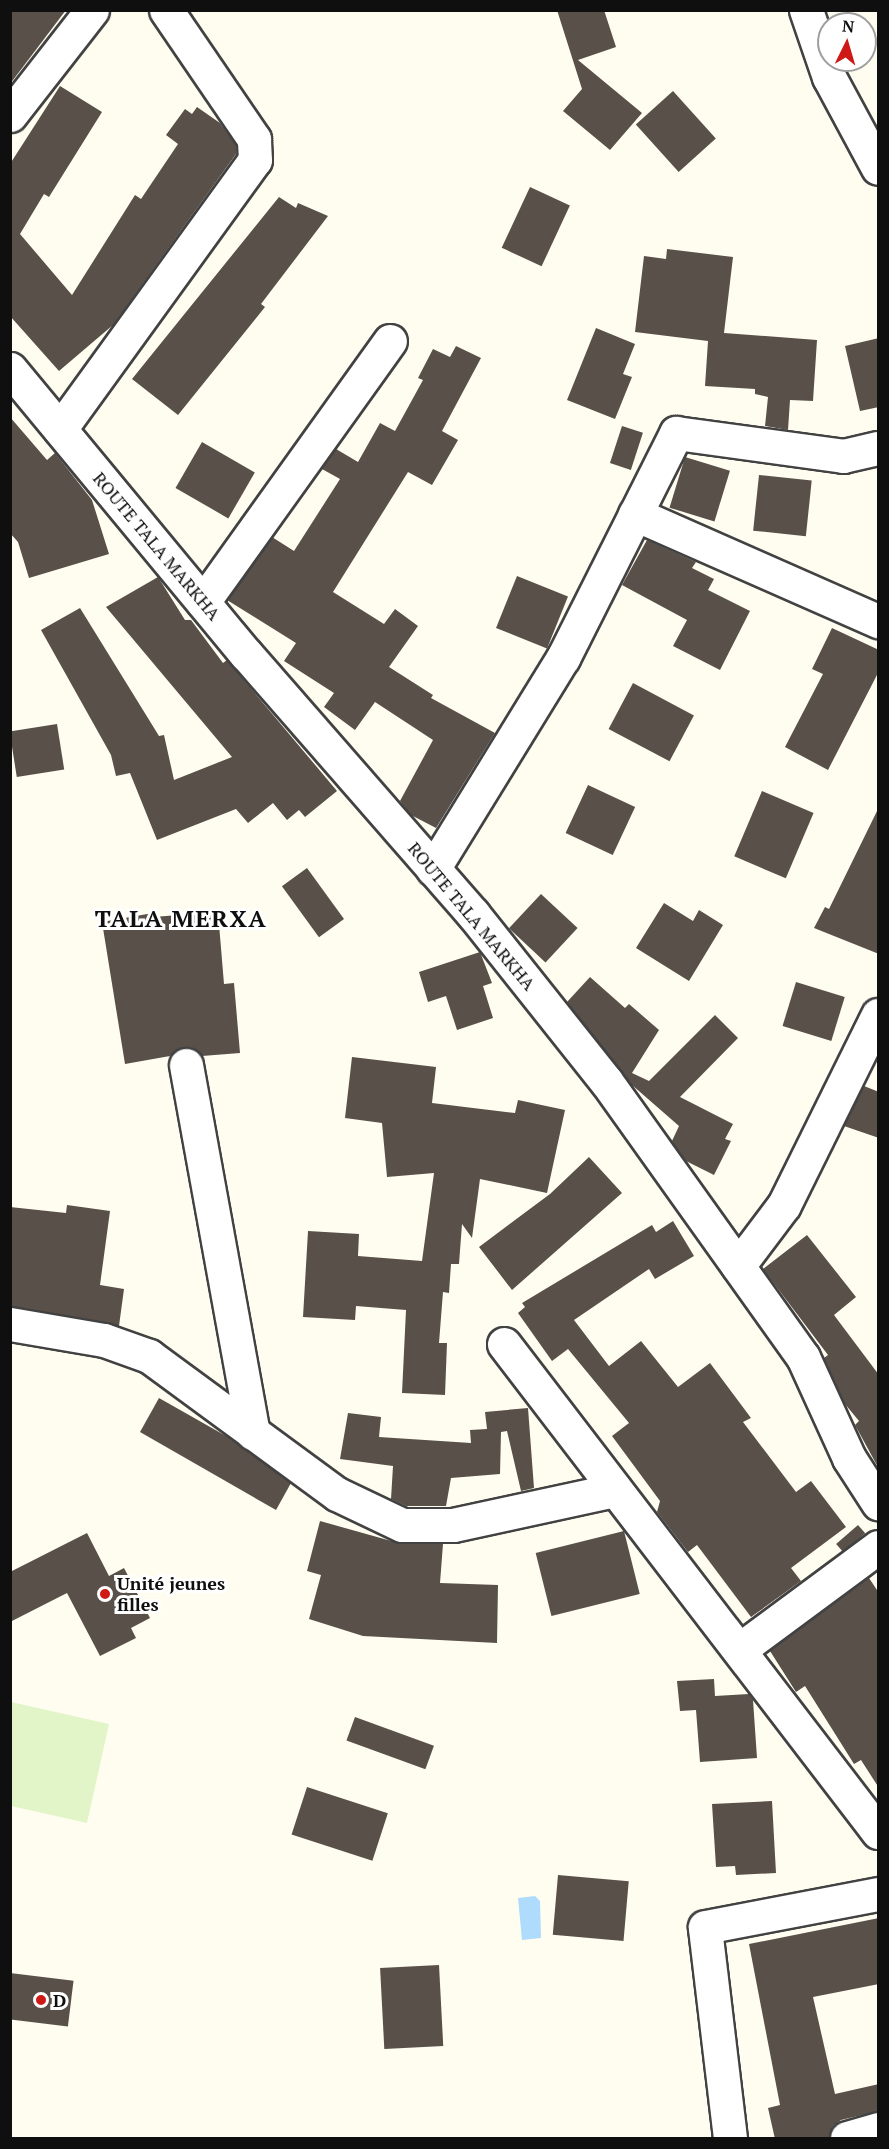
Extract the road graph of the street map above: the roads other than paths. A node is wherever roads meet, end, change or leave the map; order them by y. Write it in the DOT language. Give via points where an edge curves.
graph roads {
  1 [pos="92,10"];
  2 [pos="166,10"];
  3 [pos="807,10"];
  4 [pos="10,115"];
  5 [pos="879,168"];
  6 [pos="390,341"];
  7 [pos="10,369"];
  8 [pos="60,429"];
  9 [pos="879,448"];
  10 [pos="635,514"];
  11 [pos="203,602"];
  12 [pos="879,621"];
  13 [pos="433,869"];
  14 [pos="879,1016"];
  15 [pos="186,1065"];
  16 [pos="738,1266"];
  17 [pos="10,1324"];
  18 [pos="504,1344"];
  19 [pos="253,1433"];
  20 [pos="615,1490"];
  21 [pos="879,1503"];
  22 [pos="879,1547"];
  23 [pos="739,1650"];
  24 [pos="879,1832"];
  25 [pos="879,1894"];
  26 [pos="879,2129"];
  27 [pos="730,2139"];
  28 [pos="846,2139"];
  1 -- 4 [label="street"];
  2 -- 8 [label="street" via="254,139 255,160"];
  3 -- 5 [label="street" via="829,77"];
  6 -- 11 [label="street"];
  7 -- 8 [label="street, ROUTE TALA MARKHA"];
  8 -- 11 [label="street, ROUTE TALA MARKHA"];
  9 -- 10 [label="street" via="843,456 676,433"];
  10 -- 12 [label="street"];
  10 -- 13 [label="street" via="563,658"];
  11 -- 13 [label="street, ROUTE TALA MARKHA"];
  13 -- 16 [label="street, ROUTE TALA MARKHA" via="606,1081"];
  14 -- 16 [label="street" via="784,1205"];
  15 -- 19 [label="street"];
  16 -- 21 [label="street, ROUTE TALA MARKHA" via="803,1357 849,1458"];
  17 -- 19 [label="street" via="104,1340 149,1356"];
  18 -- 20 [label="street"];
  19 -- 20 [label="street" via="337,1494 402,1525 453,1525"];
  20 -- 23 [label="street"];
  22 -- 23 [label="street"];
  23 -- 24 [label="street"];
  25 -- 27 [label="street" via="705,1927"];
  26 -- 28 [label="street"];
}
